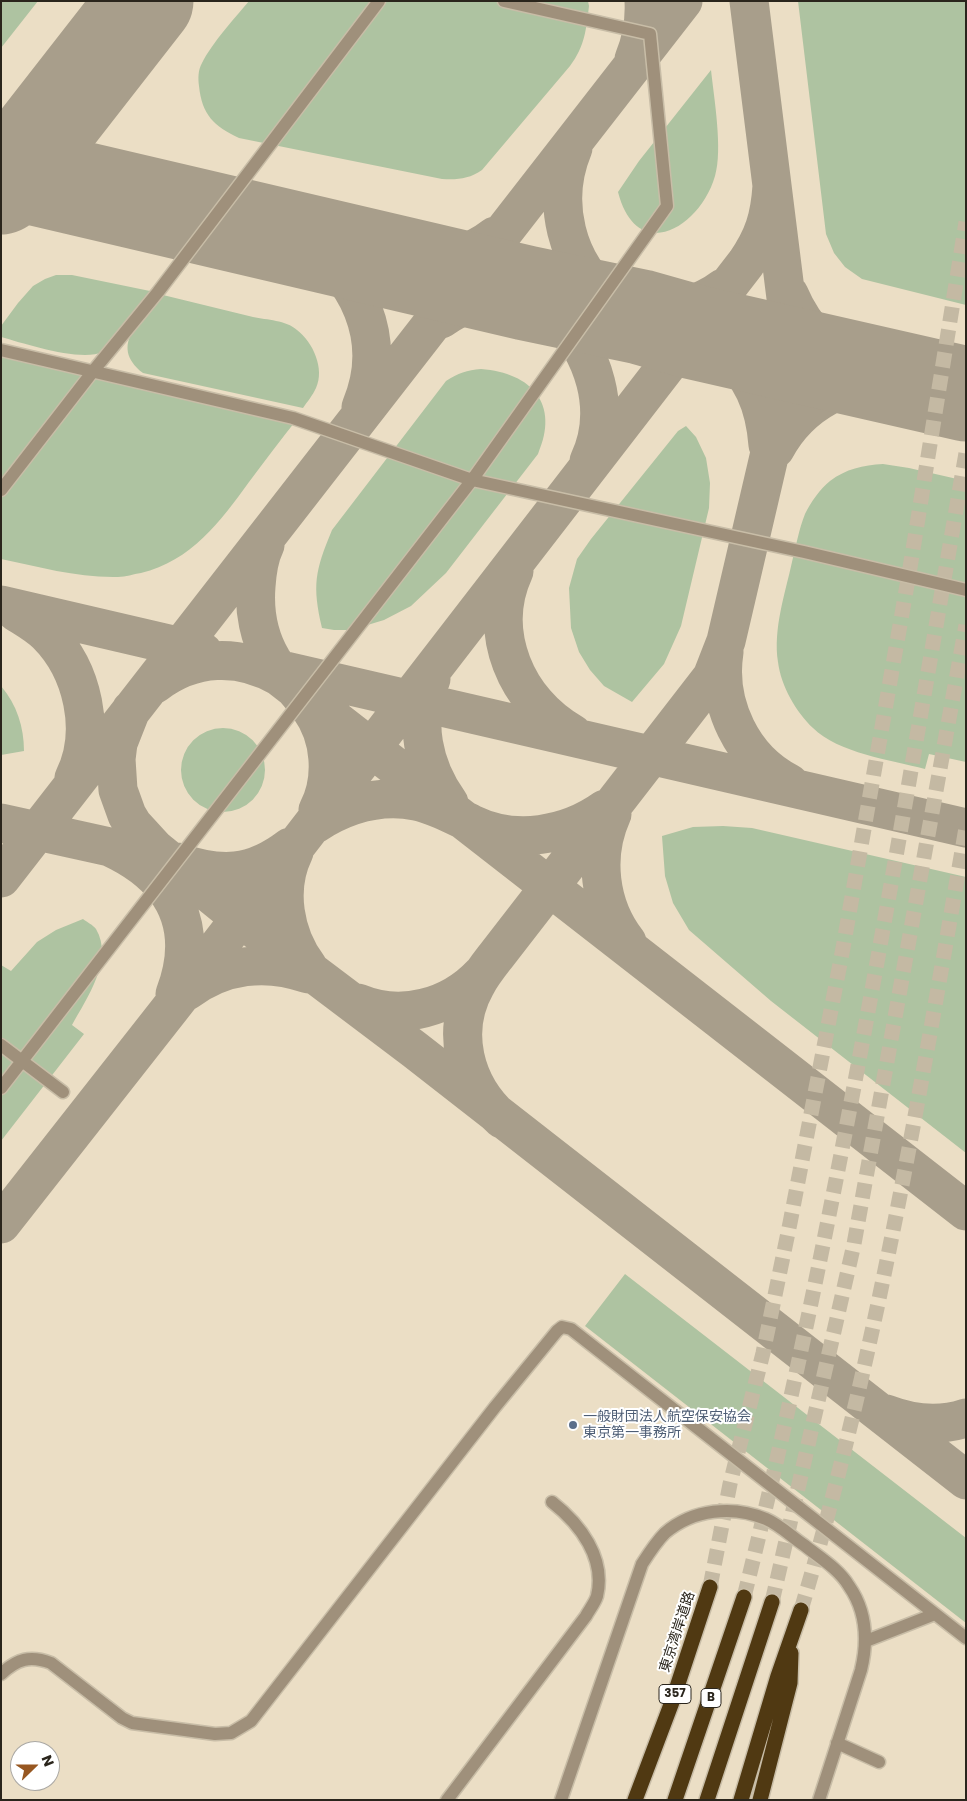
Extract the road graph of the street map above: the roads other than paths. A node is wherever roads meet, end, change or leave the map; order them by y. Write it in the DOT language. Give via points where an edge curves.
graph roads {
  1 [pos="379,1"];
  2 [pos="504,1"];
  3 [pos="1,350"];
  4 [pos="94,370"];
  5 [pos="472,480"];
  6 [pos="1,490"];
  7 [pos="966,590"];
  8 [pos="1,1045"];
  9 [pos="22,1061"];
  10 [pos="1,1088"];
  11 [pos="63,1092"];
  12 [pos="552,1502"];
  13 [pos="710,1587"];
  14 [pos="744,1597"];
  15 [pos="772,1602"];
  16 [pos="801,1610"];
  17 [pos="935,1614"];
  18 [pos="966,1638"];
  19 [pos="792,1639"];
  20 [pos="866,1641"];
  21 [pos="1,1674"];
  22 [pos="838,1743"];
  23 [pos="879,1762"];
  24 [pos="447,1800"];
  25 [pos="561,1800"];
  26 [pos="634,1800"];
  27 [pos="675,1800"];
  28 [pos="706,1800"];
  29 [pos="741,1800"];
  30 [pos="760,1800"];
  31 [pos="819,1800"];
  1 -- 4 [label="street" via="158,292"];
  2 -- 5 [label="street" via="650,34 667,206"];
  3 -- 4 [label="street"];
  4 -- 5 [label="street" via="293,418"];
  4 -- 6 [label="street"];
  5 -- 7 [label="street"];
  5 -- 9 [label="street"];
  8 -- 9 [label="street"];
  9 -- 10 [label="street"];
  9 -- 11 [label="street"];
  12 -- 24 [label="street" via="568,1514 586,1538 599,1572 597,1597"];
  13 -- 26 [label="highway, 東京湾岸道路 / 357" via="672,1702"];
  14 -- 27 [label="highway, B"];
  15 -- 28 [label="highway, B"];
  16 -- 19 [label="highway"];
  17 -- 18 [label="street"];
  17 -- 20 [label="street"];
  17 -- 21 [label="street" via="571,1329 562,1327 495,1407 251,1721 231,1733 215,1734 132,1723 51,1663 38,1658 11,1664"];
  19 -- 29 [label="highway"];
  19 -- 30 [label="highway" via="790,1683"];
  20 -- 22 [label="street" via="861,1670"];
  20 -- 25 [label="street" via="861,1611 849,1585 783,1530 766,1520 731,1510 700,1515 680,1523 654,1545 642,1564"];
  22 -- 23 [label="street"];
  22 -- 31 [label="street"];
}
